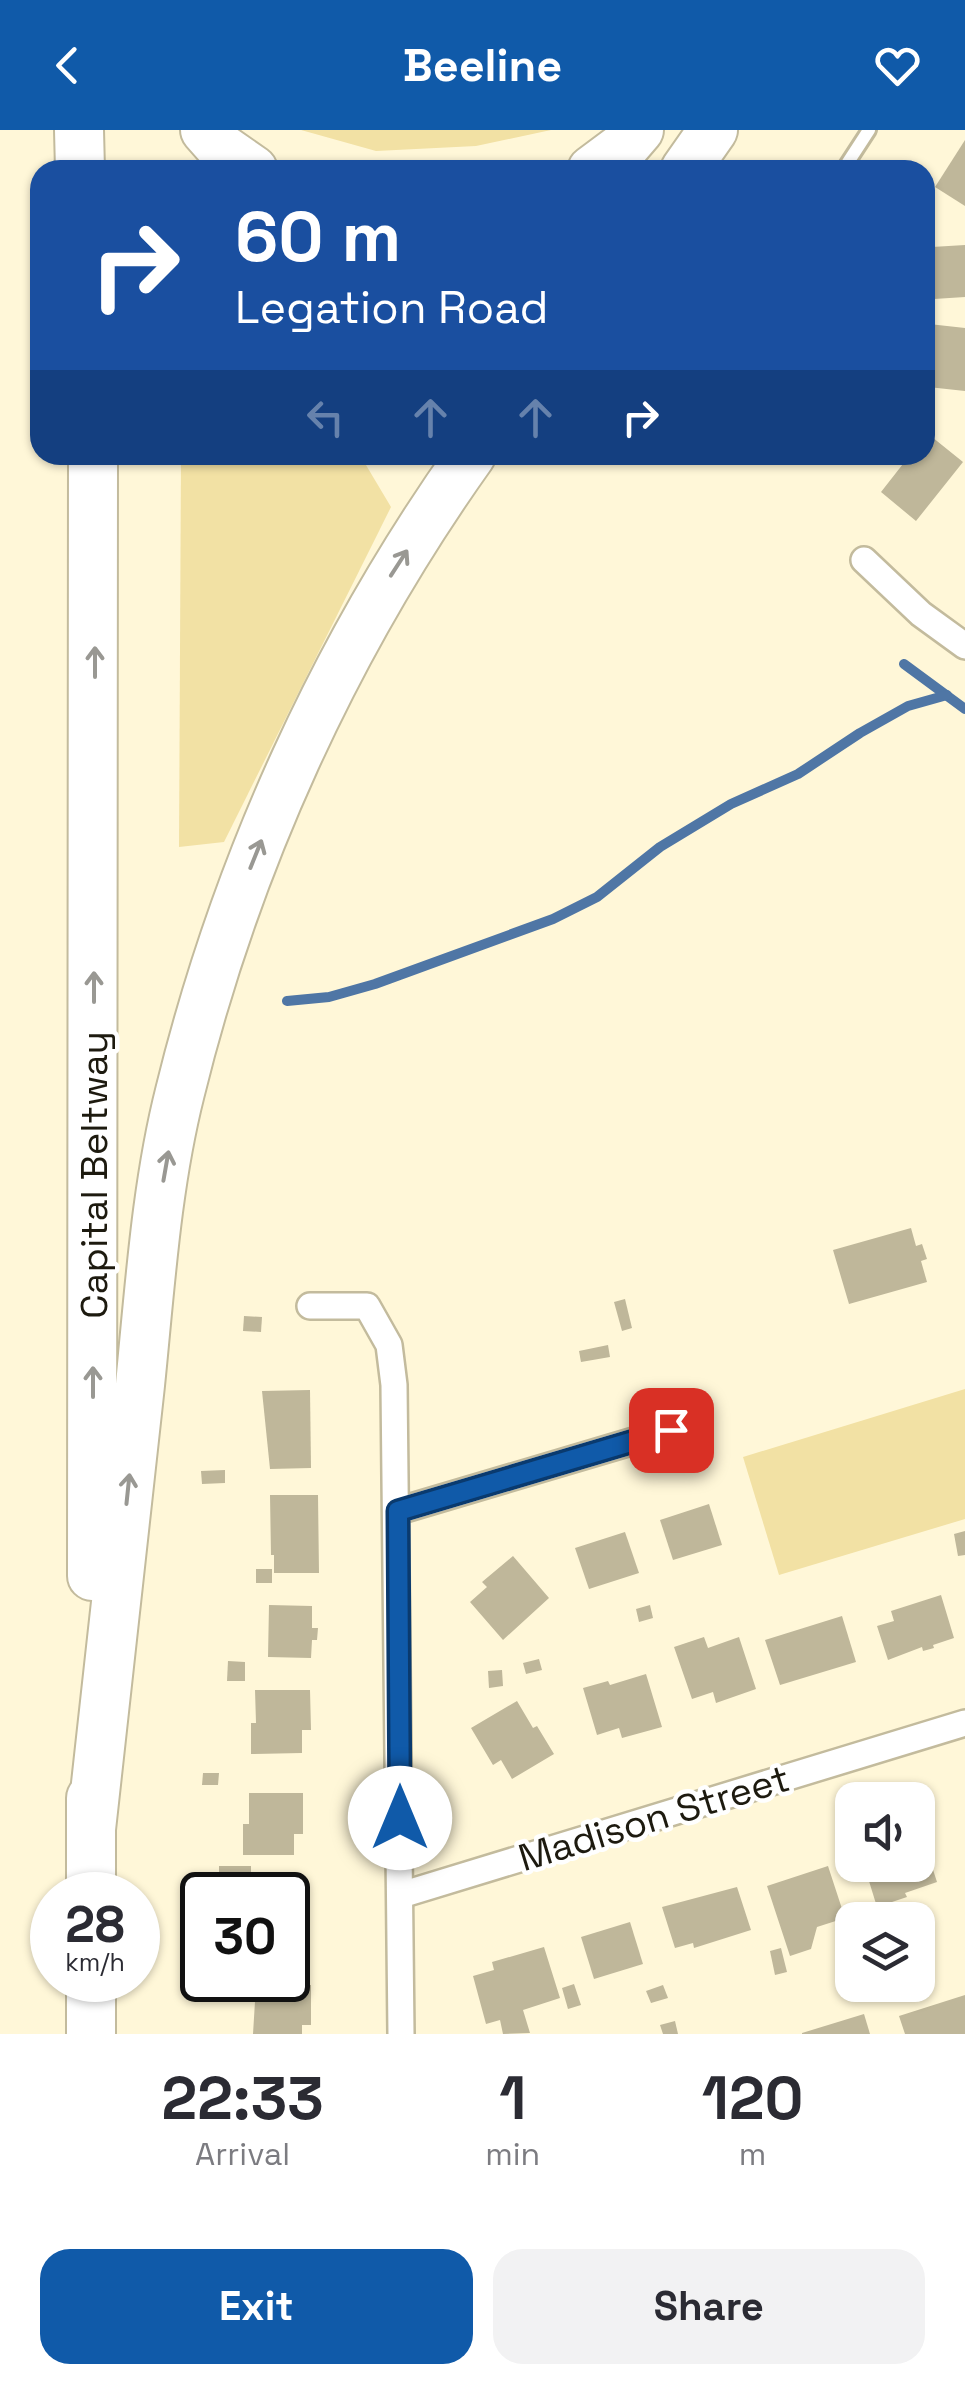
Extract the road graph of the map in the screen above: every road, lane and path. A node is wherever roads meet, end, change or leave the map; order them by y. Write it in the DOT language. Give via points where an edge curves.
graph roads {
  1 [pos="78,130"];
  2 [pos="205,130"];
  3 [pos="639,130"];
  4 [pos="713,130"];
  5 [pos="868,130"];
  6 [pos="80,160"];
  7 [pos="240,160"];
  8 [pos="605,160"];
  9 [pos="692,160"];
  10 [pos="849,160"];
  11 [pos="93,465"];
  12 [pos="464,465"];
  13 [pos="864,560"];
  14 [pos="965,646"];
  15 [pos="310,1306"];
  16 [pos="671,1430"];
  17 [pos="398,1511"];
  18 [pos="965,1723"];
  19 [pos="91,1829"];
  20 [pos="91,1872"];
  21 [pos="400,1895"];
  22 [pos="91,2002"];
  23 [pos="91,2034"];
  24 [pos="401,2034"];
  1 -- 6 [label="highway"];
  2 -- 7 [label="highway"];
  3 -- 8 [label="highway"];
  4 -- 9 [label="highway"];
  5 -- 10 [label="lane"];
  19 -- 11 [label="highway, Capital Beltway, one-way"];
  19 -- 12 [label="highway, one-way" via="149,1292 179,1093 240,894 284,782 388,580"];
  13 -- 14 [label="street"];
  15 -- 17 [label="street" via="367,1306 388,1345"];
  16 -- 17 [label="street"];
  17 -- 21 [label="street"];
  18 -- 21 [label="street, Madison Street"];
  19 -- 20 [label="highway, Capital Beltway"];
  21 -- 24 [label="street"];
  22 -- 23 [label="highway"];
}
